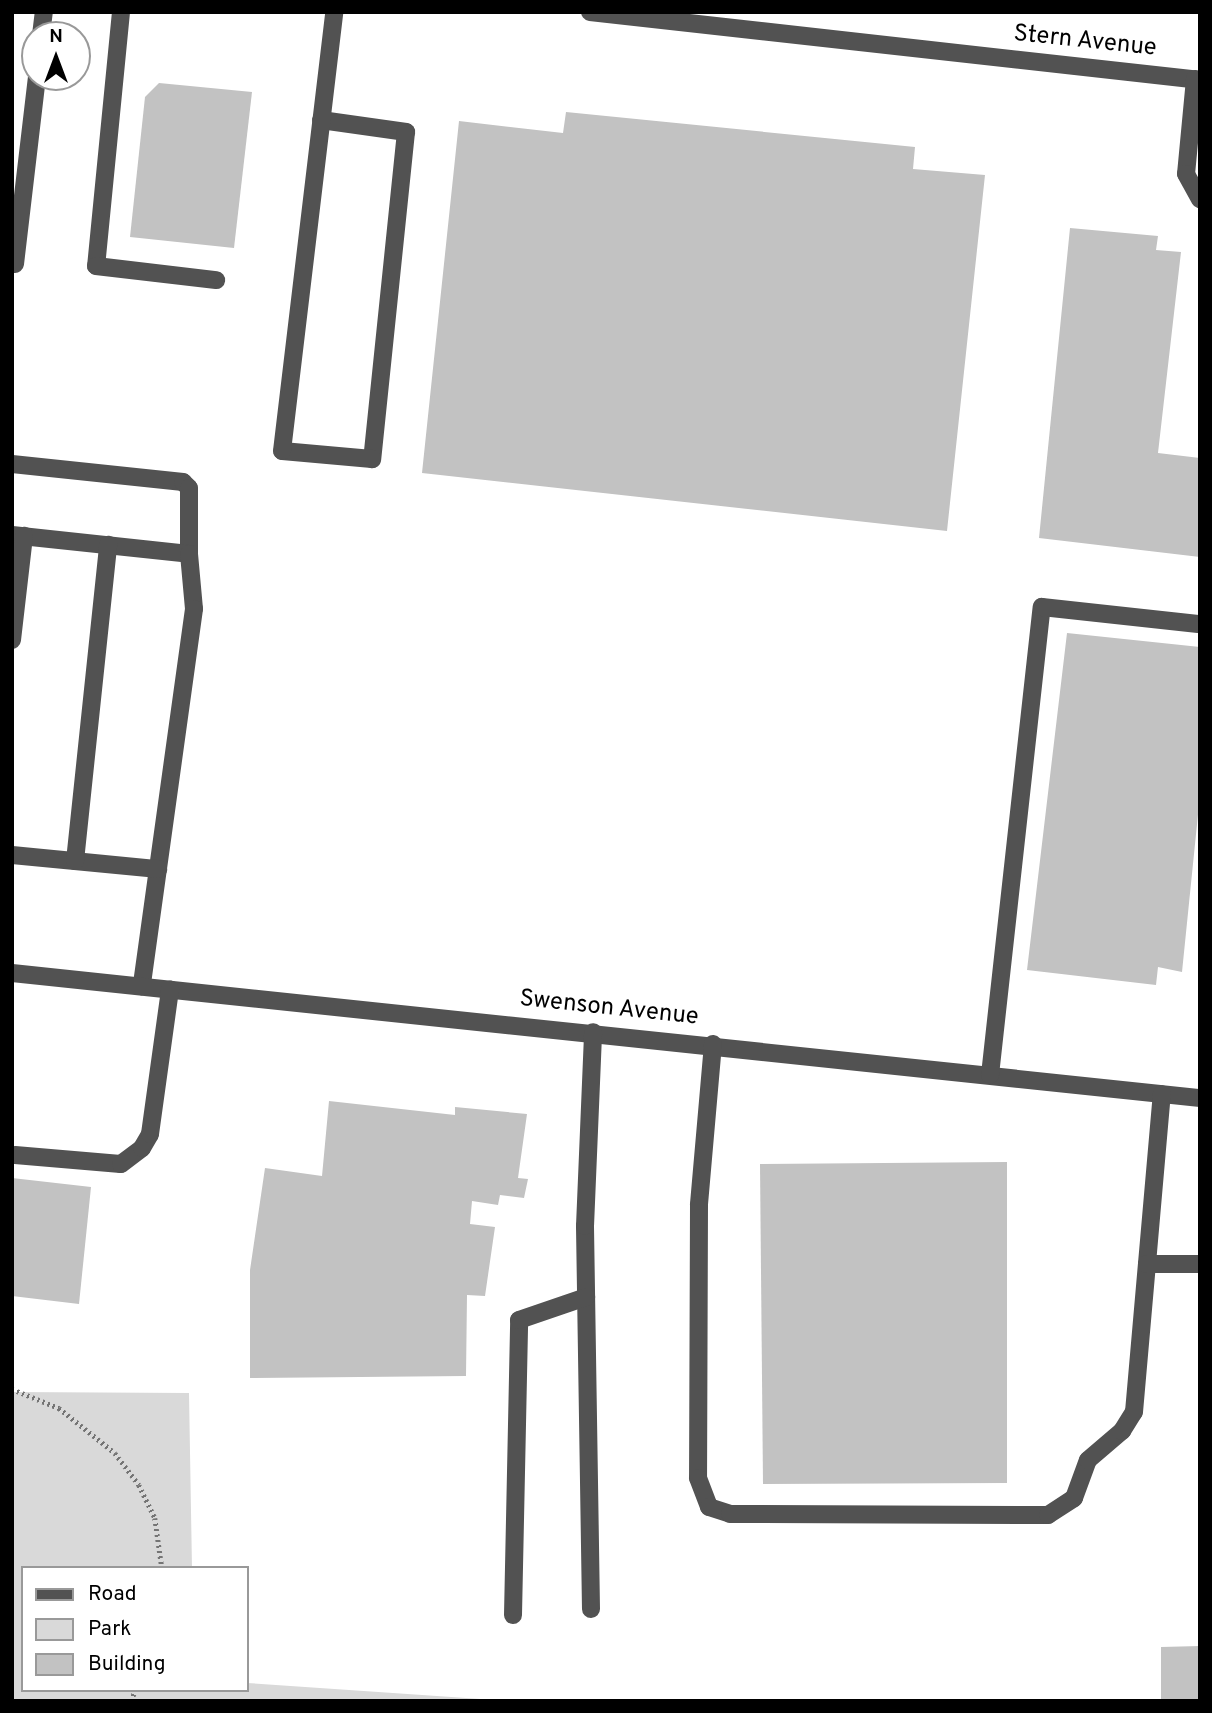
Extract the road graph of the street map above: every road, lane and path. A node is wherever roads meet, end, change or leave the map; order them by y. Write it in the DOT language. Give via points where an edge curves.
graph roads {
  1 [pos="121,12"];
  2 [pos="334,12"];
  3 [pos="590,12"];
  4 [pos="705,18"];
  5 [pos="1198,80"];
  6 [pos="35,91"];
  7 [pos="321,120"];
  8 [pos="1200,199"];
  9 [pos="15,264"];
  10 [pos="216,280"];
  11 [pos="12,464"];
  12 [pos="18,536"];
  13 [pos="108,545"];
  14 [pos="189,555"];
  15 [pos="1198,624"];
  16 [pos="12,640"];
  17 [pos="12,855"];
  18 [pos="75,861"];
  19 [pos="158,869"];
  20 [pos="12,973"];
  21 [pos="142,986"];
  22 [pos="170,989"];
  23 [pos="593,1032"];
  24 [pos="713,1044"];
  25 [pos="990,1075"];
  26 [pos="1162,1094"];
  27 [pos="1200,1098"];
  28 [pos="15,1155"];
  29 [pos="1147,1264"];
  30 [pos="1200,1264"];
  31 [pos="586,1297"];
  32 [pos="12,1389"];
  33 [pos="162,1566"];
  34 [pos="591,1609"];
  35 [pos="513,1615"];
  1 -- 10 [label="street" via="96,266"];
  2 -- 7 [label="street"];
  3 -- 4 [label="street, Stern Avenue"];
  4 -- 5 [label="street, Stern Avenue"];
  5 -- 8 [label="street" via="1186,174"];
  6 -- 9 [label="street"];
  7 -- 7 [label="street" via="282,451 372,459 406,132"];
  11 -- 14 [label="street" via="183,482 189,488"];
  12 -- 13 [label="street"];
  12 -- 16 [label="street"];
  13 -- 14 [label="street"];
  13 -- 18 [label="street"];
  14 -- 19 [label="street" via="194,609"];
  15 -- 25 [label="street" via="1042,607"];
  17 -- 18 [label="street"];
  18 -- 19 [label="street"];
  19 -- 21 [label="street"];
  20 -- 21 [label="street, Swenson Avenue"];
  21 -- 22 [label="street, Swenson Avenue"];
  22 -- 23 [label="street, Swenson Avenue"];
  22 -- 28 [label="street" via="150,1134 142,1148 121,1164"];
  23 -- 24 [label="street, Swenson Avenue"];
  23 -- 31 [label="street"];
  24 -- 25 [label="street, Swenson Avenue"];
  24 -- 29 [label="street" via="699,1205 698,1478 709,1507 747,1516 1048,1515 1059,1511 1074,1498 1088,1460 1122,1431 1135,1412"];
  25 -- 26 [label="street, Swenson Avenue"];
  26 -- 27 [label="street, Swenson Avenue"];
  26 -- 29 [label="street"];
  29 -- 30 [label="street"];
  31 -- 34 [label="street"];
  31 -- 35 [label="street" via="519,1320"];
  32 -- 33 [label="path" via="59,1408 115,1454 139,1485 155,1518"];
}
